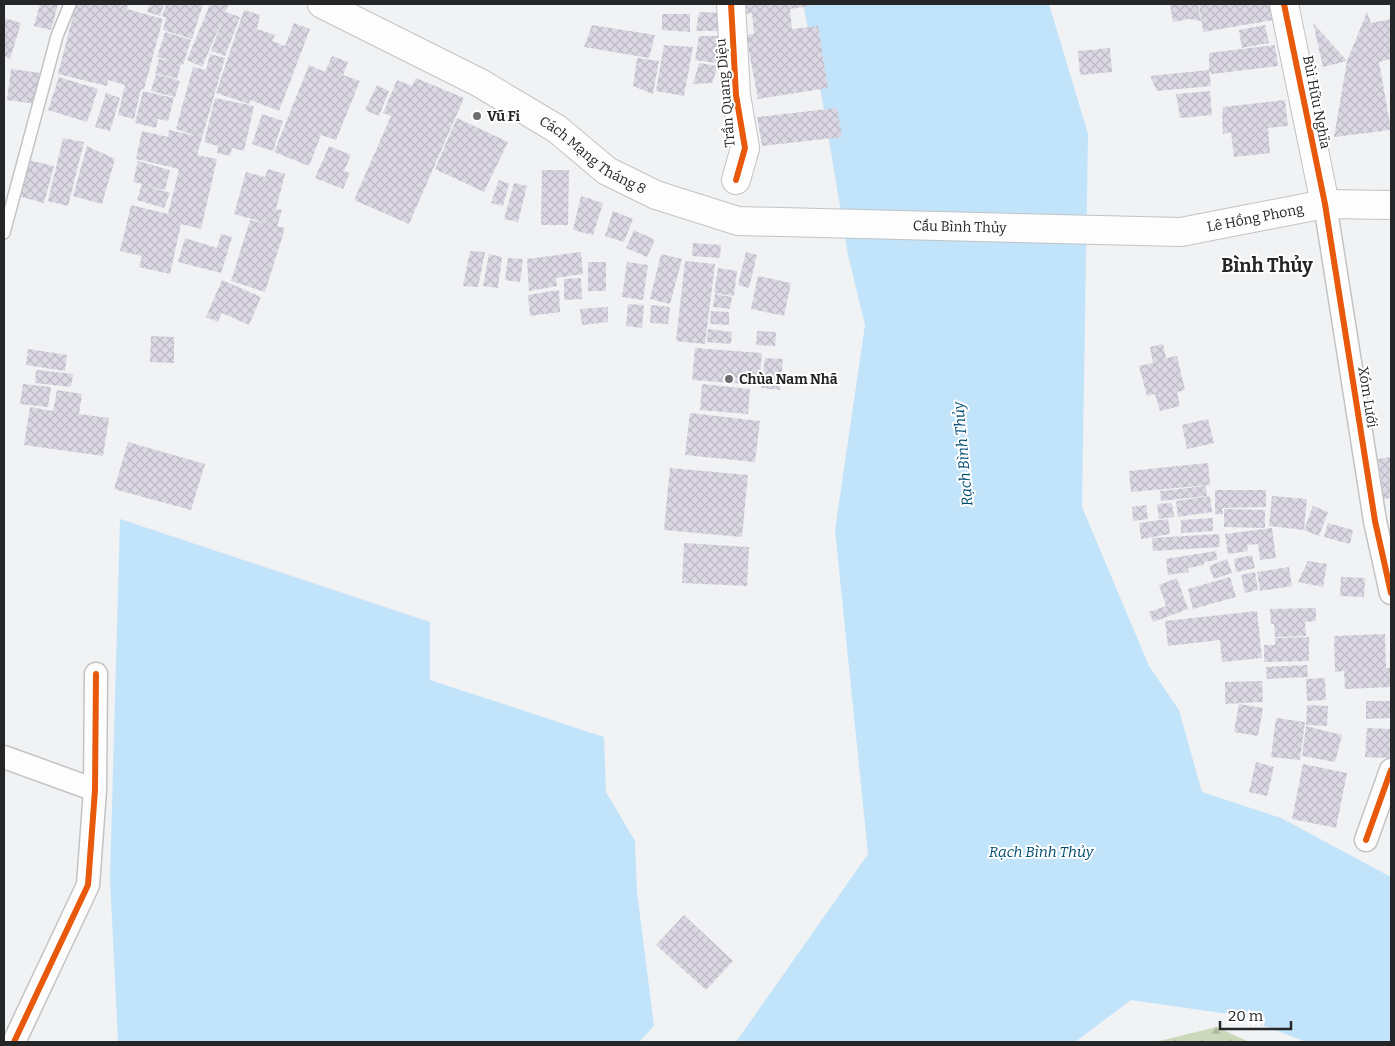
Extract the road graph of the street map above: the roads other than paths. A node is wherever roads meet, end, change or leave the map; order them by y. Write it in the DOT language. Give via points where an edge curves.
graph roads {
  1 [pos="70,4"];
  2 [pos="322,4"];
  3 [pos="731,4"];
  4 [pos="1284,4"];
  5 [pos="736,180"];
  6 [pos="1325,204"];
  7 [pos="1391,205"];
  8 [pos="738,221"];
  9 [pos="1181,232"];
  10 [pos="4,233"];
  11 [pos="1383,524"];
  12 [pos="1391,592"];
  13 [pos="96,674"];
  14 [pos="4,757"];
  15 [pos="1391,770"];
  16 [pos="95,790"];
  17 [pos="1366,840"];
  18 [pos="14,1042"];
  1 -- 10 [label="lane" via="57,36"];
  2 -- 8 [label="main road, Cách Mạng Tháng 8" via="497,93 557,129 607,172 656,195"];
  3 -- 5 [label="main road, Trần Quang Diệu" via="736,95 745,148"];
  4 -- 6 [label="main road, Bùi Hữu Nghĩa"];
  6 -- 7 [label="main road, Lê Hồng Phong"];
  6 -- 9 [label="main road, Lê Hồng Phong"];
  6 -- 11 [label="street, Xóm Lưới"];
  8 -- 9 [label="main road, Cầu Bình Thủy"];
  11 -- 12 [label="street, Xóm Lưới"];
  13 -- 16 [label="street"];
  14 -- 16 [label="street"];
  15 -- 17 [label="street"];
  16 -- 18 [label="street" via="88,885"];
}
